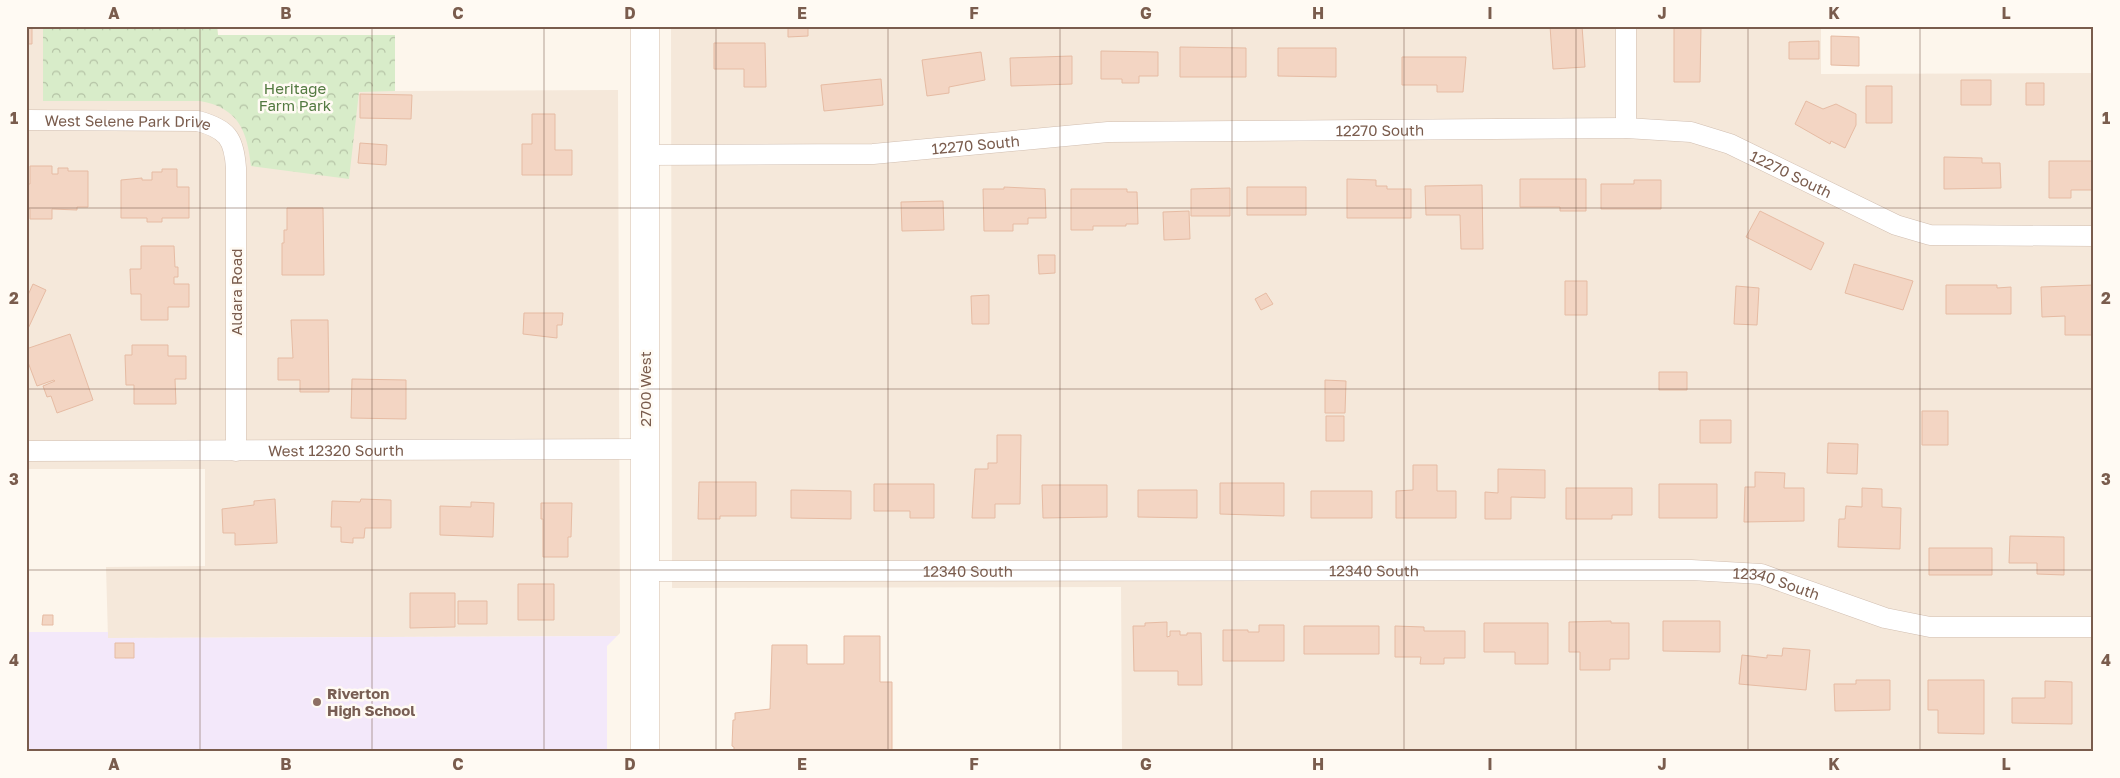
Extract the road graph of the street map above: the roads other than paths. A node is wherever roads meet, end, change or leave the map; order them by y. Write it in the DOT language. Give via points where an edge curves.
graph roads {
  1 [pos="645,26"];
  2 [pos="1626,26"];
  3 [pos="26,120"];
  4 [pos="1626,128"];
  5 [pos="227,135"];
  6 [pos="645,155"];
  7 [pos="2094,236"];
  8 [pos="645,449"];
  9 [pos="236,450"];
  10 [pos="26,451"];
  11 [pos="646,571"];
  12 [pos="2094,627"];
  13 [pos="645,752"];
  1 -- 6 [label="main road, 2700 West"];
  2 -- 4 [label="street"];
  3 -- 5 [label="street, West Selene Park Drive" via="198,120"];
  4 -- 6 [label="street, 12270 South" via="1108,132 873,154"];
  4 -- 7 [label="street, 12270 South" via="1691,132 1730,144 1896,225 1930,235"];
  5 -- 9 [label="street, Aldara Road" via="235,149 236,168"];
  6 -- 8 [label="main road, 2700 West"];
  8 -- 9 [label="street, West 12320 Sourth"];
  8 -- 11 [label="main road, 2700 West"];
  9 -- 10 [label="street, West 12320 Sourth"];
  11 -- 12 [label="street, 12340 South" via="1691,570 1762,574 1885,618 1930,627"];
  11 -- 13 [label="main road, 2700 West"];
}
